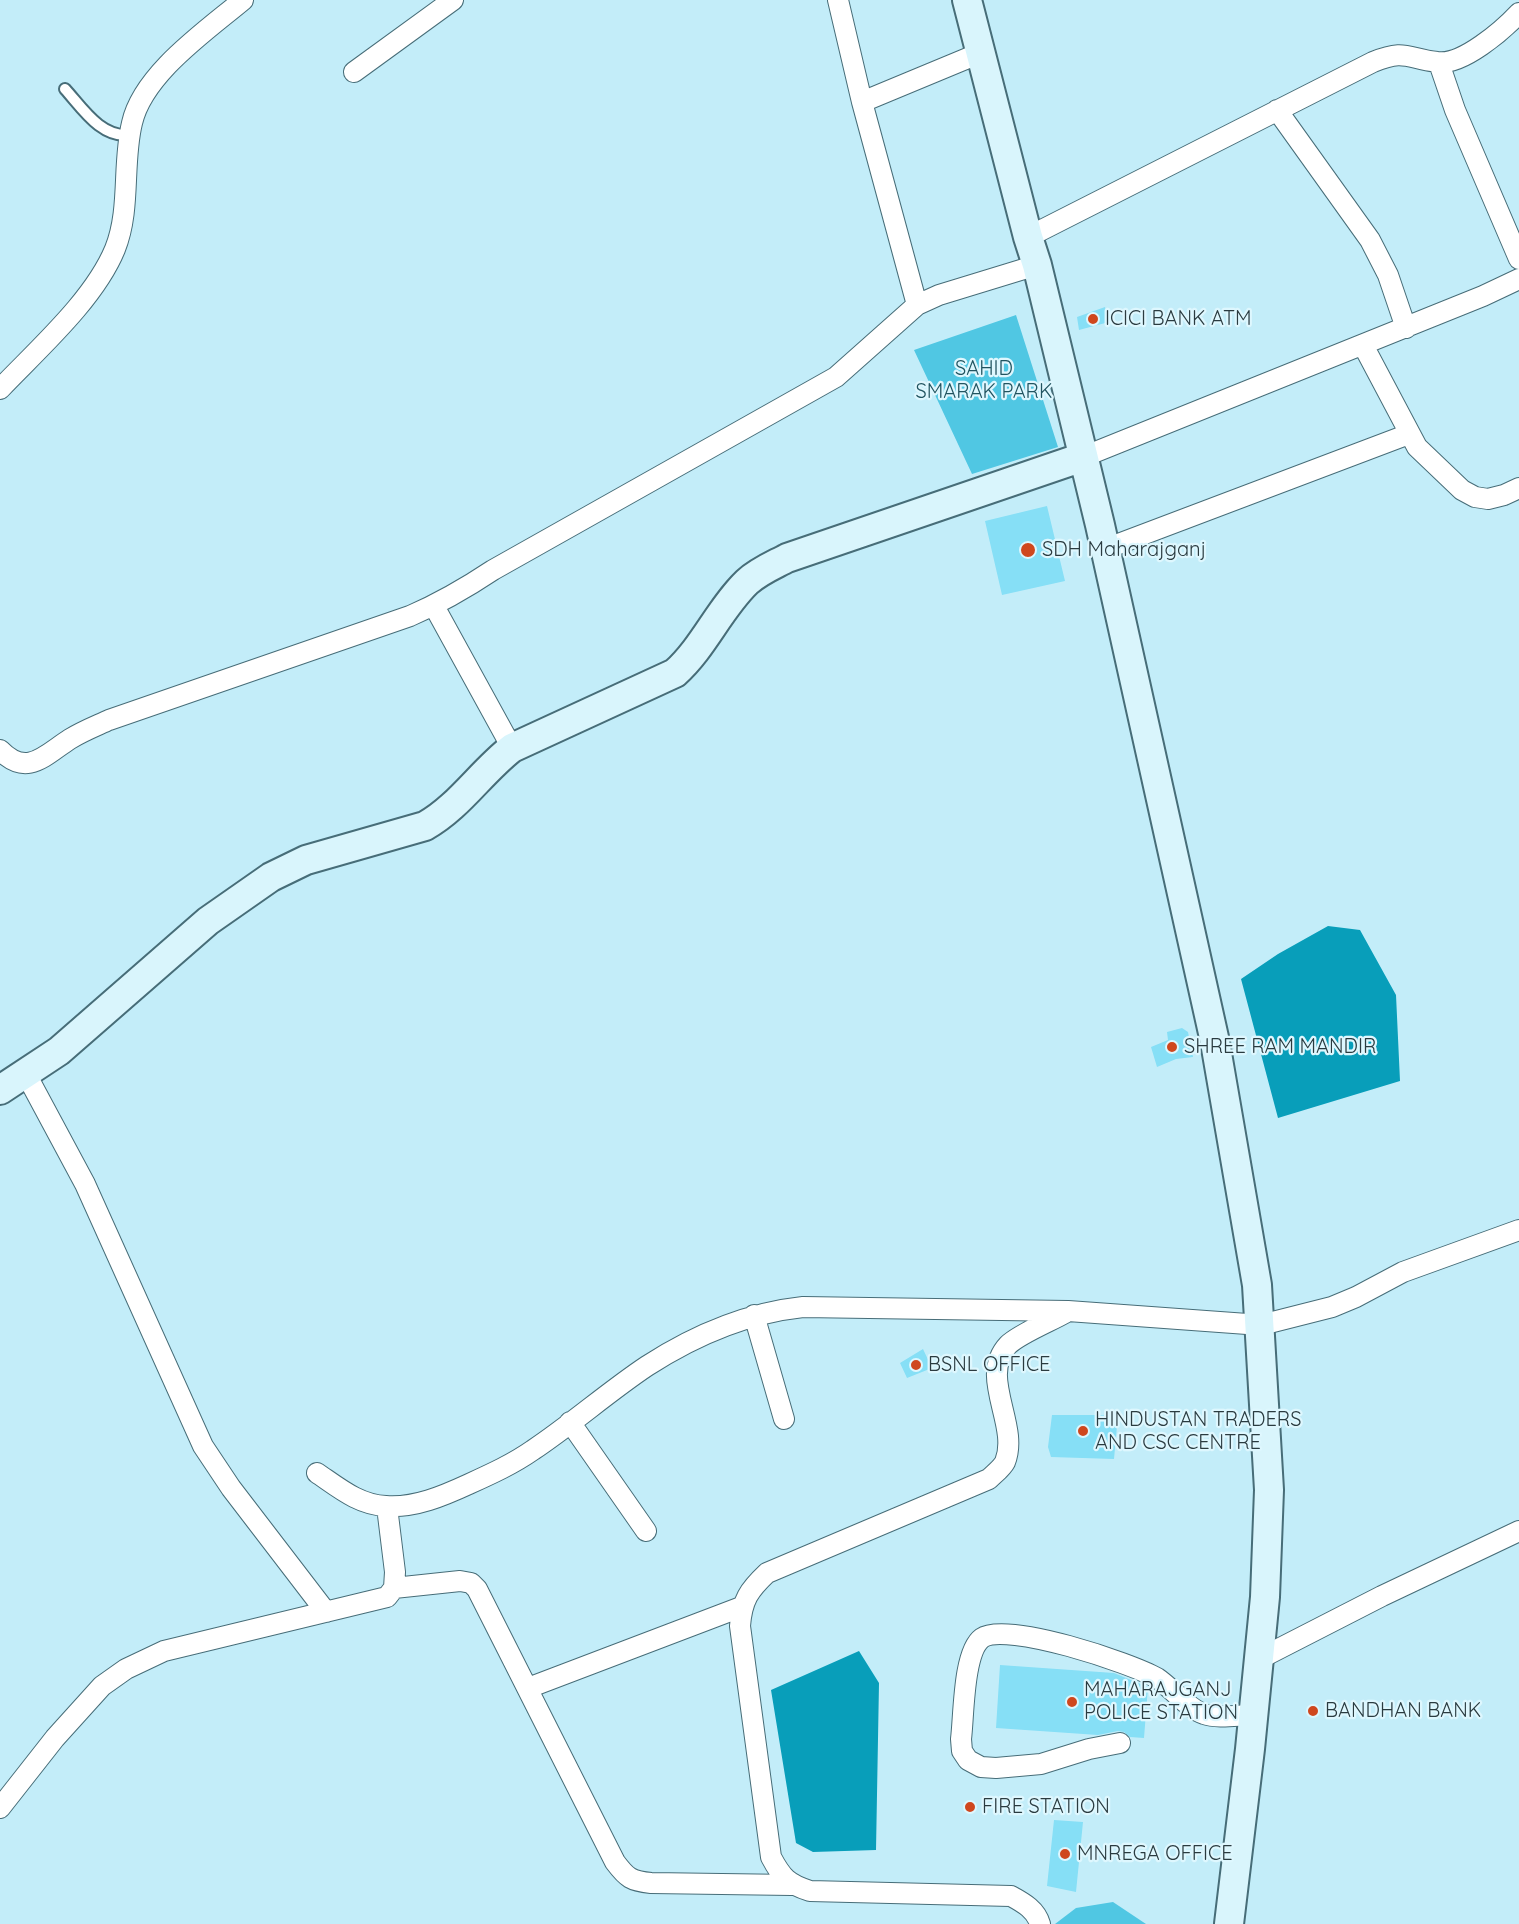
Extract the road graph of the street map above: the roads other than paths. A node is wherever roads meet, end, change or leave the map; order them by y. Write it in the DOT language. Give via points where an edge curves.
graph roads {
  1 [pos="243,0"];
  2 [pos="453,0"];
  3 [pos="838,0"];
  4 [pos="967,0"];
  5 [pos="1516,25"];
  6 [pos="980,53"];
  7 [pos="1439,63"];
  8 [pos="354,72"];
  9 [pos="65,89"];
  10 [pos="862,102"];
  11 [pos="1277,110"];
  12 [pos="130,135"];
  13 [pos="1028,237"];
  14 [pos="1519,259"];
  15 [pos="1037,265"];
  16 [pos="1519,279"];
  17 [pos="916,305"];
  18 [pos="1406,328"];
  19 [pos="1363,345"];
  20 [pos="0,389"];
  21 [pos="1409,434"];
  22 [pos="1083,457"];
  23 [pos="1519,488"];
  24 [pos="1105,549"];
  25 [pos="434,606"];
  26 [pos="512,748"];
  27 [pos="0,750"];
  28 [pos="26,1074"];
  29 [pos="0,1090"];
  30 [pos="1519,1230"];
  31 [pos="1068,1311"];
  32 [pos="754,1315"];
  33 [pos="1261,1325"];
  34 [pos="783,1419"];
  35 [pos="570,1422"];
  36 [pos="317,1473"];
  37 [pos="387,1507"];
  38 [pos="646,1530"];
  39 [pos="1519,1531"];
  40 [pos="394,1588"];
  41 [pos="741,1607"];
  42 [pos="326,1612"];
  43 [pos="1259,1659"];
  44 [pos="528,1688"];
  45 [pos="1254,1715"];
  46 [pos="1120,1743"];
  47 [pos="1250,1749"];
  48 [pos="0,1808"];
  49 [pos="792,1885"];
  50 [pos="1040,1924"];
  51 [pos="1215,1924"];
  52 [pos="1229,1924"];
  1 -- 12 [label="street" via="154,79 140,99"];
  2 -- 8 [label="street"];
  3 -- 10 [label="street"];
  4 -- 6 [label="street"];
  5 -- 7 [label="street" via="1455,60"];
  6 -- 10 [label="street"];
  6 -- 13 [label="street"];
  7 -- 11 [label="street" via="1393,54"];
  7 -- 14 [label="street"];
  9 -- 12 [label="lane" via="105,130 119,136"];
  10 -- 17 [label="street"];
  11 -- 13 [label="street"];
  11 -- 18 [label="street" via="1370,240 1388,275"];
  12 -- 20 [label="street" via="122,227 115,249 75,309"];
  13 -- 15 [label="street"];
  15 -- 17 [label="street"];
  15 -- 22 [label="street"];
  16 -- 18 [label="street"];
  17 -- 25 [label="street" via="836,377"];
  18 -- 19 [label="street"];
  19 -- 21 [label="street"];
  19 -- 22 [label="street"];
  21 -- 23 [label="street" via="1417,447 1462,490 1475,497 1488,499"];
  21 -- 24 [label="street"];
  22 -- 24 [label="street"];
  22 -- 26 [label="street" via="771,566 737,593 691,659 675,674"];
  24 -- 33 [label="street" via="1215,1042"];
  25 -- 26 [label="street"];
  25 -- 27 [label="street" via="99,724 33,763 17,763"];
  26 -- 28 [label="street" via="438,819 306,860 254,888 208,921 87,1027"];
  28 -- 29 [label="street"];
  28 -- 42 [label="street" via="85,1184 203,1446"];
  30 -- 33 [label="street" via="1403,1272 1332,1307"];
  31 -- 32 [label="street" via="803,1307"];
  31 -- 33 [label="street"];
  31 -- 41 [label="street" via="1010,1343 1000,1356 997,1374 1008,1443 1004,1463 989,1479 767,1573 751,1588"];
  32 -- 34 [label="street"];
  32 -- 35 [label="street" via="705,1333 647,1366"];
  33 -- 43 [label="street" via="1269,1490"];
  35 -- 37 [label="street" via="502,1469 443,1496"];
  35 -- 38 [label="street"];
  36 -- 37 [label="street" via="353,1498"];
  37 -- 40 [label="street"];
  39 -- 43 [label="street"];
  40 -- 42 [label="street" via="387,1597"];
  40 -- 44 [label="street" via="471,1583 483,1598"];
  41 -- 44 [label="street"];
  41 -- 49 [label="street" via="740,1626 771,1857"];
  42 -- 48 [label="street" via="164,1651 126,1669 102,1686 78,1712"];
  43 -- 45 [label="street"];
  44 -- 49 [label="street" via="624,1875 651,1883"];
  45 -- 46 [label="street" via="1205,1715 1143,1671 1079,1648 994,1633 982,1638 973,1651 961,1739 968,1760 981,1767 996,1768 1041,1764"];
  45 -- 47 [label="street"];
  47 -- 51 [label="street"];
  47 -- 52 [label="street"];
  49 -- 50 [label="street" via="810,1891 1011,1896 1027,1905"];
}
